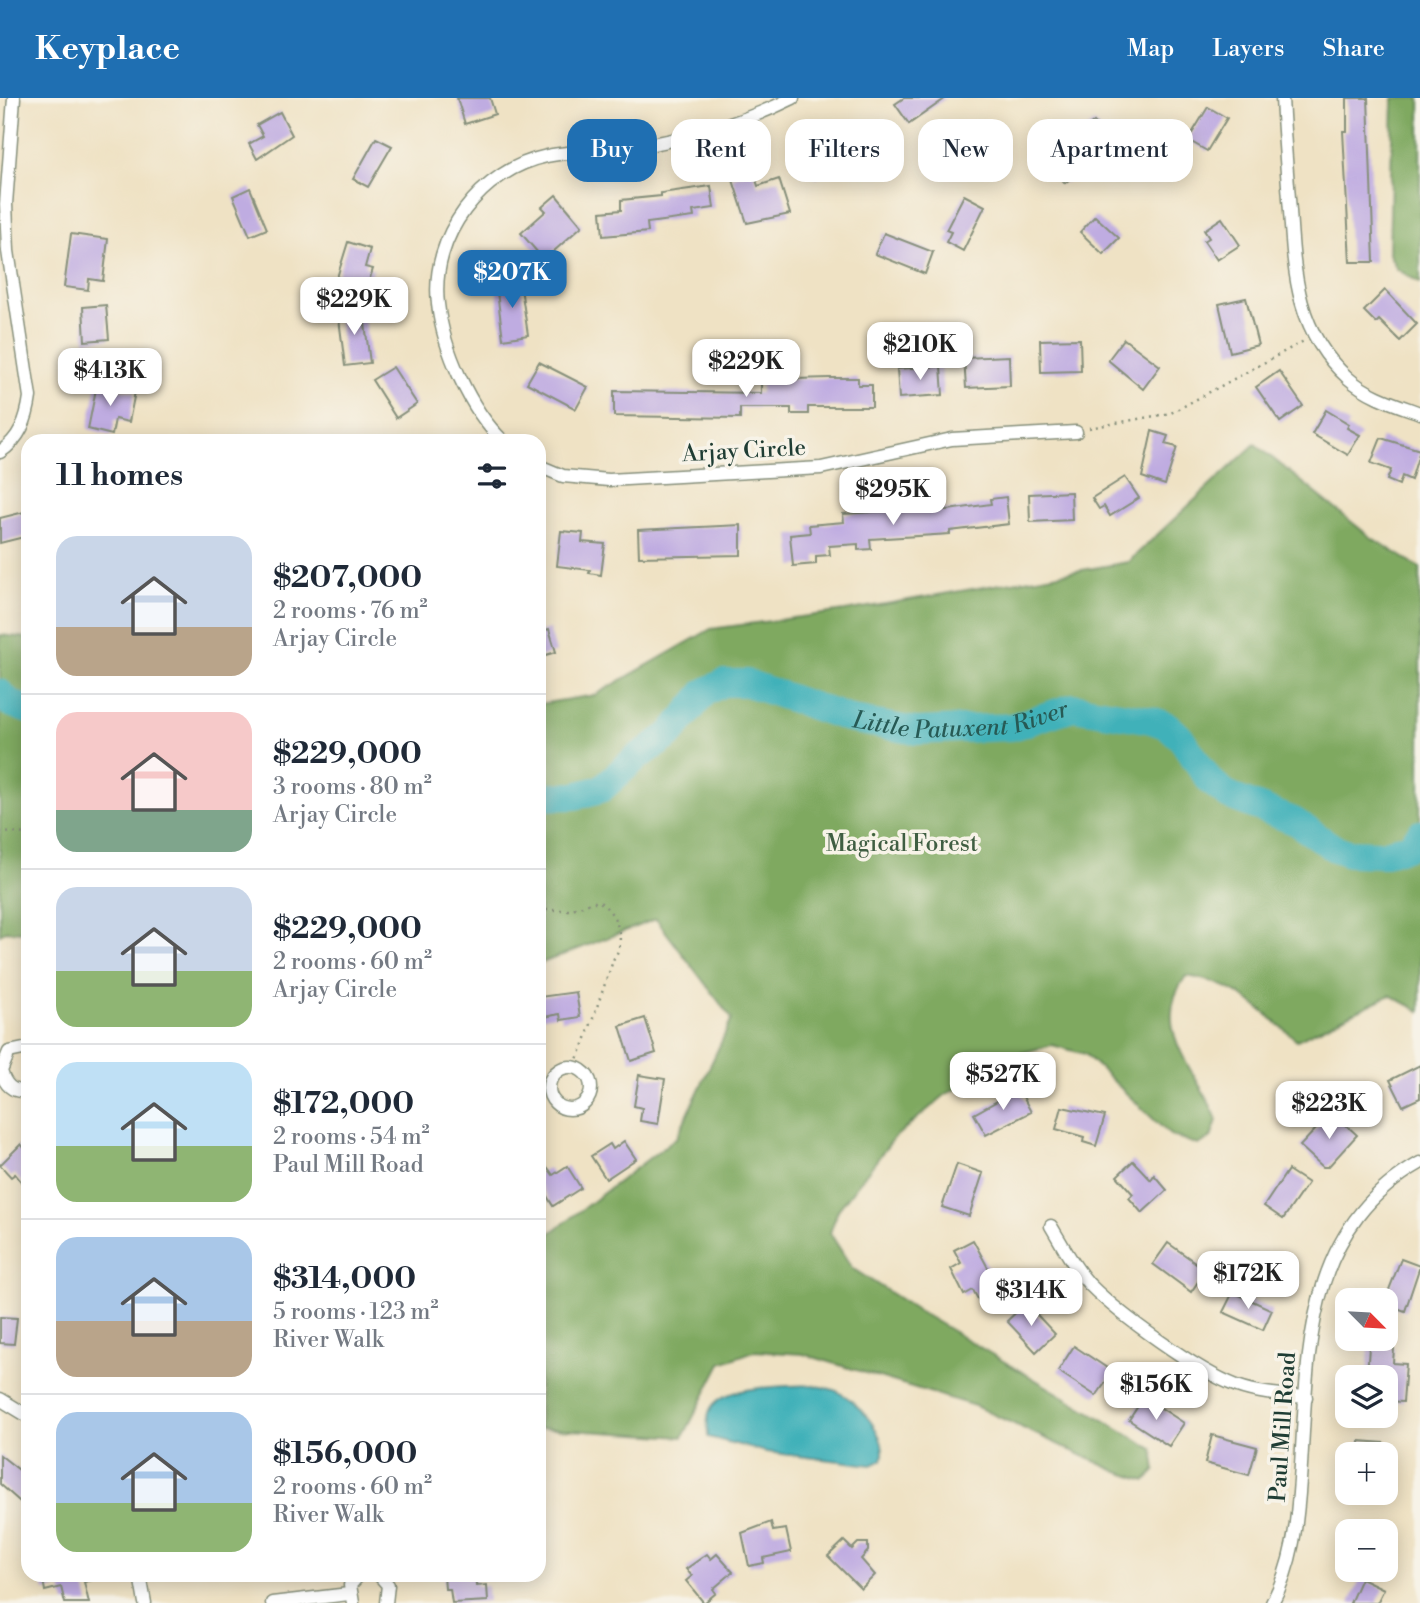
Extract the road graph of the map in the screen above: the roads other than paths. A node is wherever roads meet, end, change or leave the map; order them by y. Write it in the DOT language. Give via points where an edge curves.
graph roads {
  1 [pos="14,98"];
  2 [pos="793,98"];
  3 [pos="1282,98"];
  4 [pos="1420,413"];
  5 [pos="1076,432"];
  6 [pos="495,434"];
  7 [pos="0,452"];
  8 [pos="546,469"];
  9 [pos="21,1049"];
  10 [pos="21,1090"];
  11 [pos="546,1090"];
  12 [pos="546,1097"];
  13 [pos="1420,1163"];
  14 [pos="1051,1226"];
  15 [pos="1306,1398"];
  16 [pos="0,1399"];
  17 [pos="21,1412"];
  18 [pos="140,1582"];
  19 [pos="353,1582"];
  20 [pos="385,1582"];
  21 [pos="351,1599"];
  22 [pos="145,1603"];
  23 [pos="272,1603"];
  24 [pos="386,1603"];
  25 [pos="1272,1603"];
  1 -- 7 [label="street" via="6,204 8,251 30,397 20,432"];
  2 -- 6 [label="street" via="678,139 636,148 547,156 502,173 472,200 458,218 436,290 450,357"];
  3 -- 4 [label="street" via="1295,284 1312,336 1349,380"];
  5 -- 8 [label="street, Arjay Circle" via="952,439 821,468 609,480 563,476"];
  9 -- 10 [label="street" via="9,1052 1,1071 11,1089"];
  11 -- 12 [label="street" via="557,1071 573,1067 590,1082 588,1100 581,1107 564,1109"];
  13 -- 15 [label="street, Paul Mill Road" via="1378,1192 1335,1250 1315,1307"];
  14 -- 15 [label="street" via="1088,1283 1197,1365 1238,1387"];
  15 -- 25 [label="street, Paul Mill Road" via="1293,1548"];
  16 -- 17 [label="street"];
  18 -- 22 [label="street"];
  19 -- 21 [label="street"];
  20 -- 24 [label="street"];
  21 -- 23 [label="street"];
}
